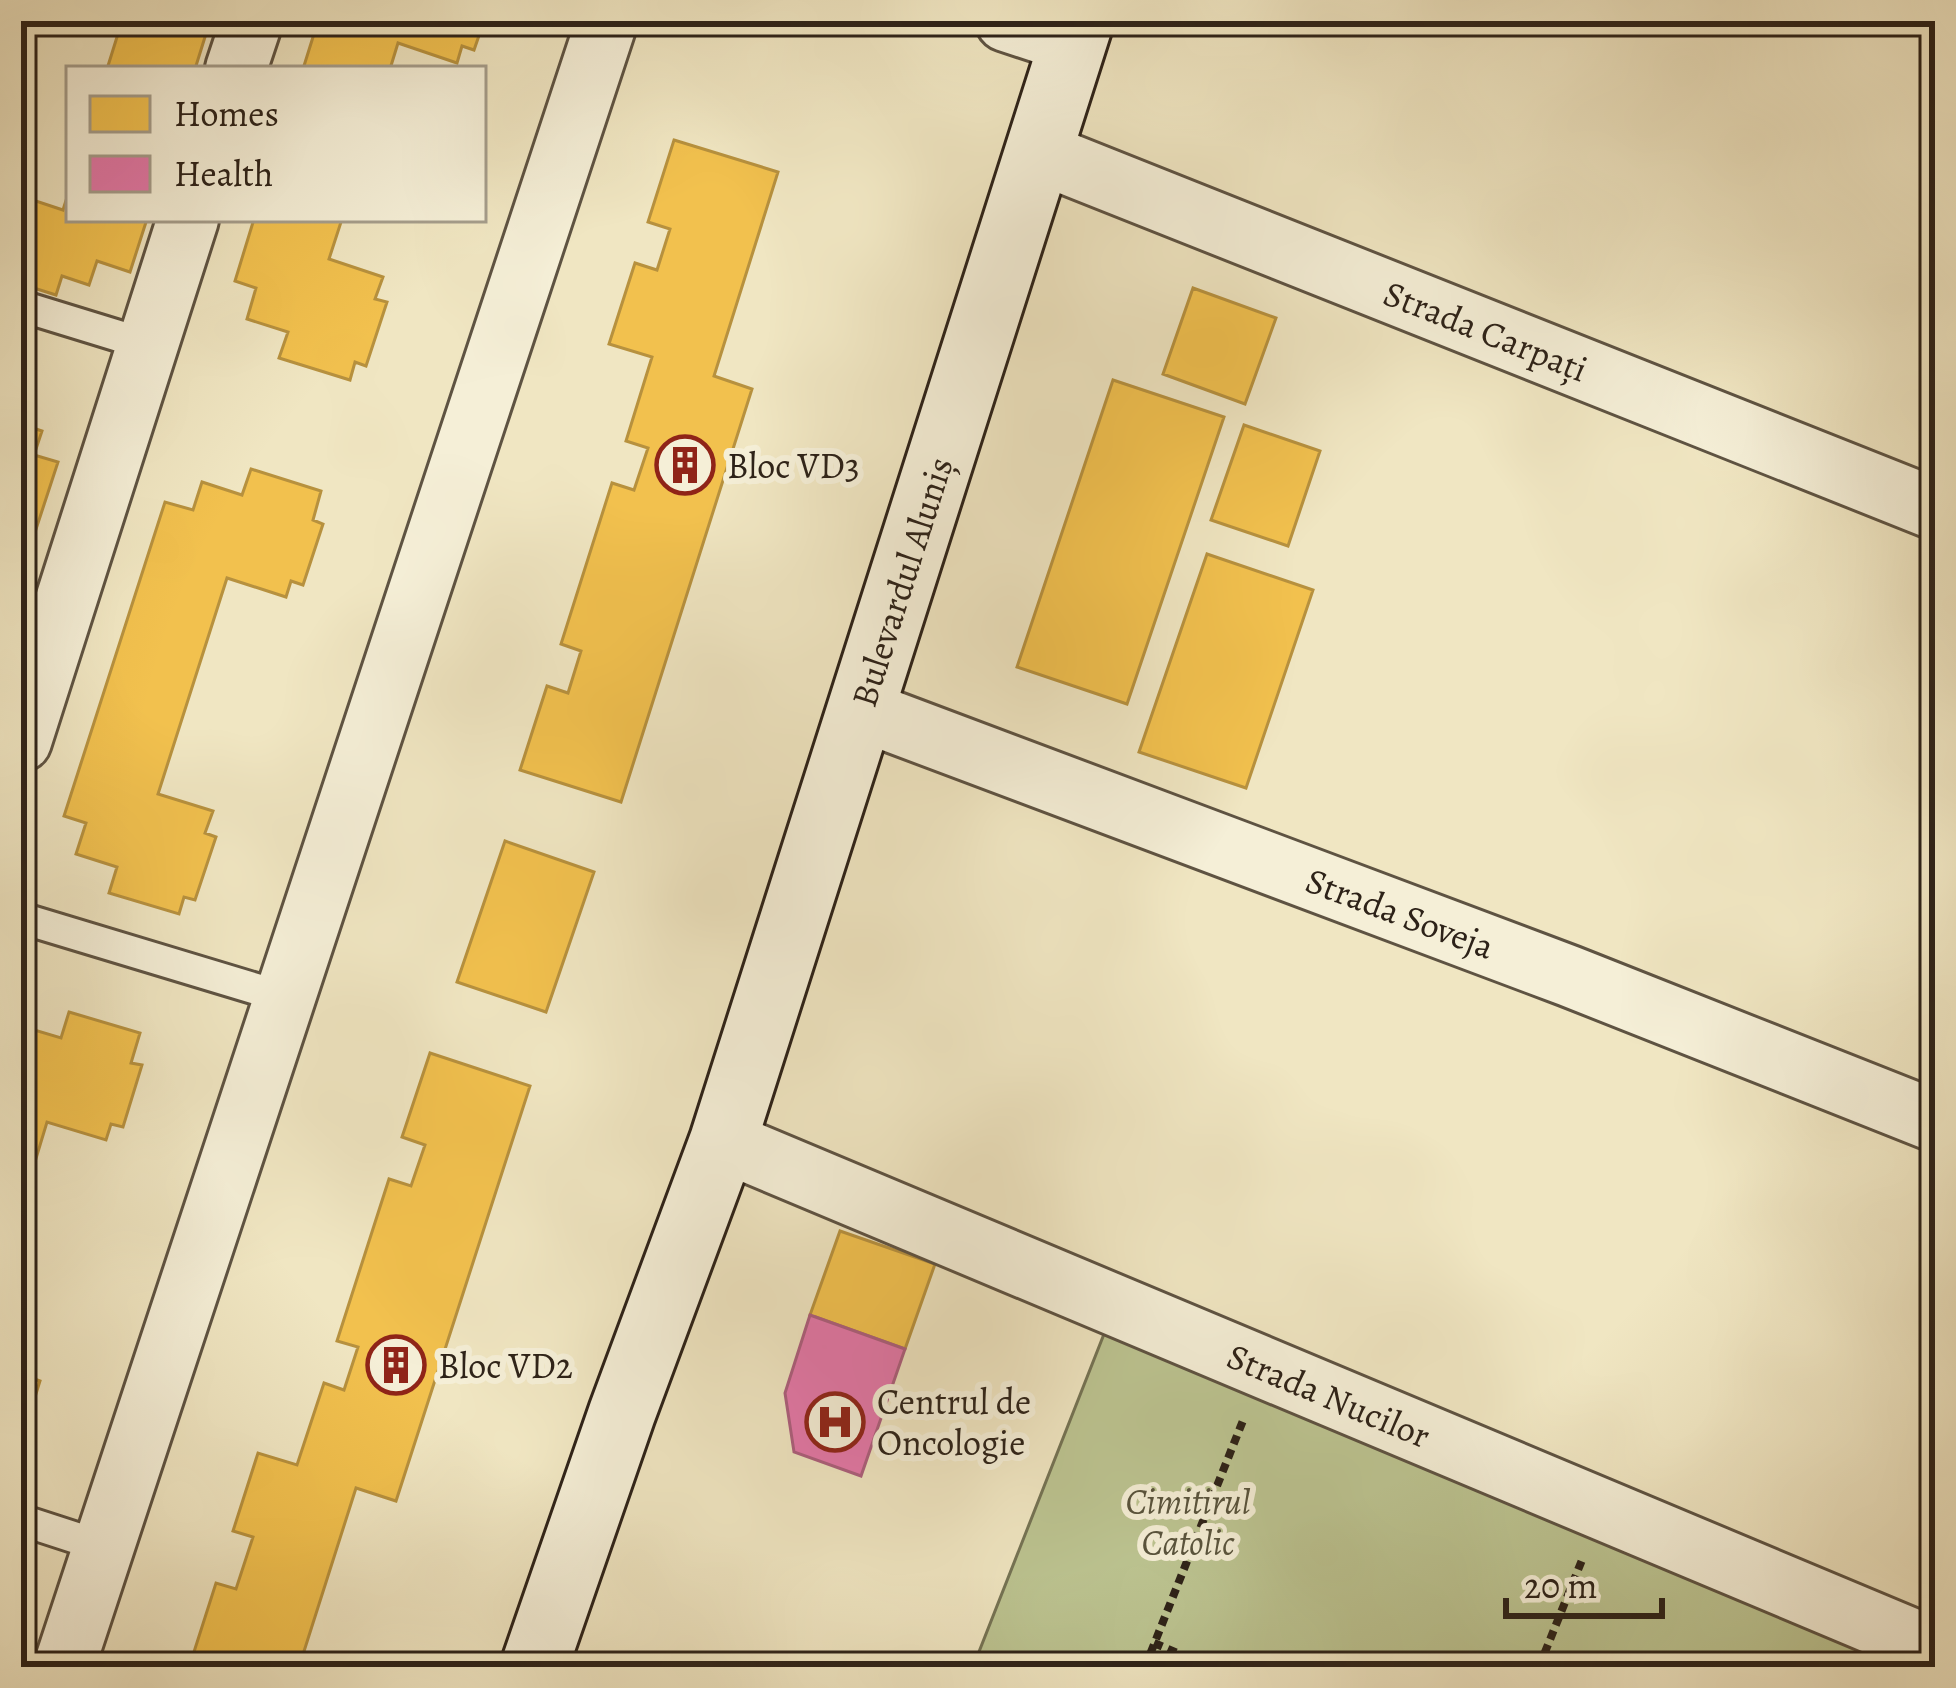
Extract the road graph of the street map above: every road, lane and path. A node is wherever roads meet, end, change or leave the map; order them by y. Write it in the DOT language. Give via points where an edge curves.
graph roads {
  1 [pos="252,21"];
  2 [pos="607,21"];
  3 [pos="1006,21"];
  4 [pos="1077,32"];
  5 [pos="237,66"];
  6 [pos="1040,153"];
  7 [pos="187,222"];
  8 [pos="21,305"];
  9 [pos="148,346"];
  10 [pos="1935,508"];
  11 [pos="861,710"];
  12 [pos="21,741"];
  13 [pos="21,918"];
  14 [pos="286,998"];
  15 [pos="1935,1120"];
  16 [pos="723,1141"];
  17 [pos="1249,1406"];
  18 [pos="21,1520"];
  19 [pos="104,1547"];
  20 [pos="1587,1548"];
  21 [pos="1154,1643"];
  22 [pos="1935,1648"];
  23 [pos="64,1667"];
  24 [pos="534,1667"];
  25 [pos="579,1667"];
  26 [pos="1145,1667"];
  27 [pos="1210,1667"];
  28 [pos="1539,1667"];
  1 -- 5 [label="street"];
  2 -- 14 [label="street"];
  3 -- 4 [label="street"];
  4 -- 6 [label="main road, Bulevardul Aluniș"];
  6 -- 10 [label="street, Strada Carpați"];
  6 -- 11 [label="main road, Bulevardul Aluniș"];
  7 -- 9 [label="street"];
  8 -- 9 [label="lane"];
  9 -- 12 [label="street"];
  11 -- 15 [label="street, Strada Soveja"];
  11 -- 16 [label="main road, Bulevardul Aluniș"];
  13 -- 14 [label="lane"];
  14 -- 19 [label="street"];
  16 -- 22 [label="street, Strada Nucilor"];
  16 -- 24 [label="main road, Bulevardul Aluniș"];
  16 -- 25 [label="main road, Bulevardul Aluniș"];
  17 -- 21 [label="path"];
  18 -- 19 [label="lane"];
  19 -- 23 [label="street"];
  20 -- 28 [label="path"];
  21 -- 26 [label="path"];
  21 -- 27 [label="path"];
}
